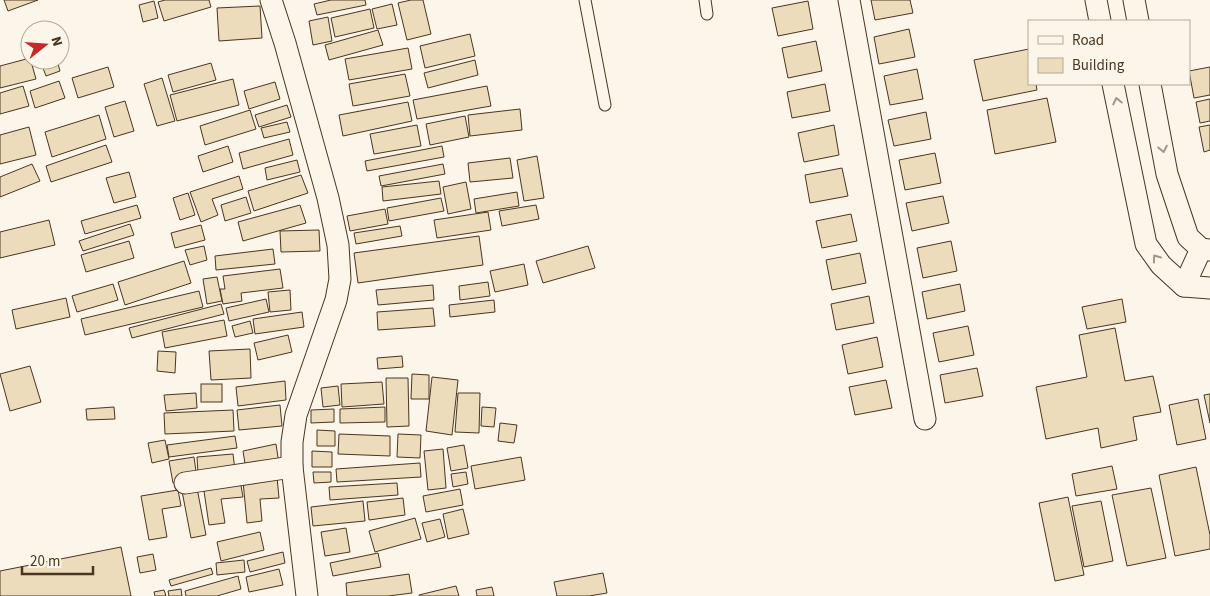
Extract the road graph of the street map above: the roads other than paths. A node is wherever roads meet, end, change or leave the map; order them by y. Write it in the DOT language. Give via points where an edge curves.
graph roads {
  1 [pos="271,0"];
  2 [pos="585,0"];
  3 [pos="705,0"];
  4 [pos="849,0"];
  5 [pos="1096,0"];
  6 [pos="1134,0"];
  7 [pos="707,14"];
  8 [pos="1100,20"];
  9 [pos="1138,20"];
  10 [pos="1113,85"];
  11 [pos="1150,85"];
  12 [pos="605,105"];
  13 [pos="1206,249"];
  14 [pos="1184,286"];
  15 [pos="1210,288"];
  16 [pos="925,419"];
  17 [pos="292,467"];
  18 [pos="185,483"];
  19 [pos="307,596"];
  1 -- 17 [label="street" via="328,198 340,262 336,300 296,415"];
  2 -- 12 [label="lane"];
  3 -- 7 [label="lane"];
  4 -- 16 [label="street"];
  5 -- 8 [label="street"];
  6 -- 9 [label="street"];
  14 -- 10 [label="street, one-way" via="1161,265 1146,244"];
  11 -- 13 [label="street, one-way" via="1167,174 1188,237"];
  13 -- 14 [label="street"];
  14 -- 15 [label="street"];
  17 -- 18 [label="street"];
  17 -- 19 [label="street"];
}
